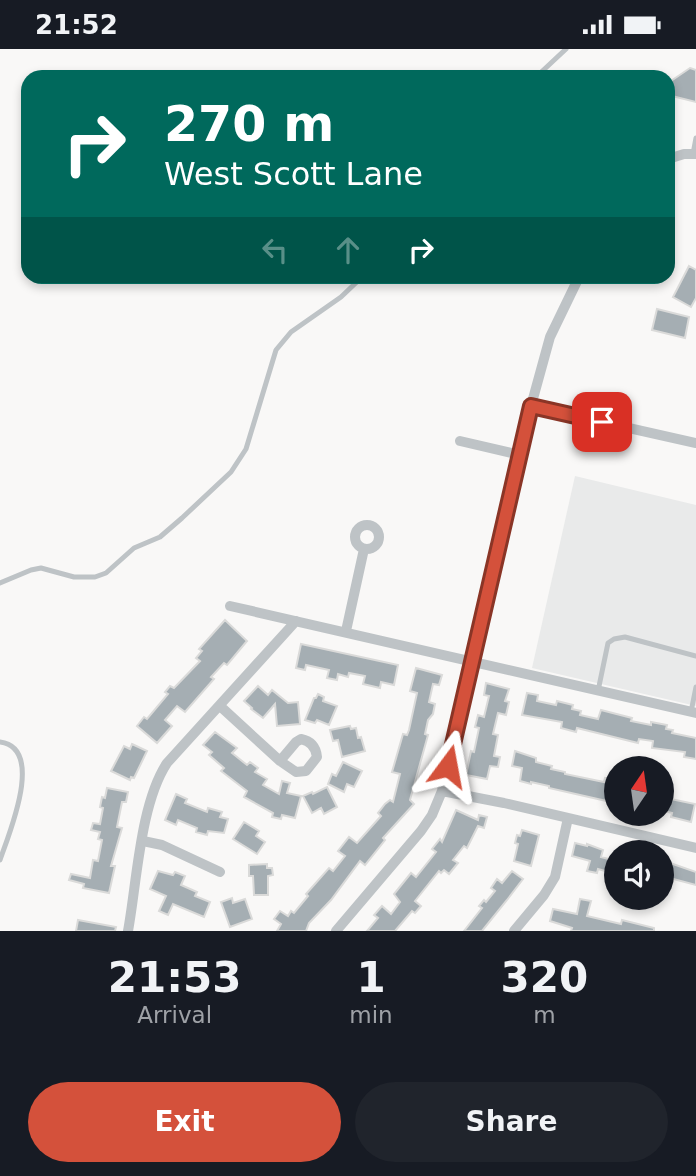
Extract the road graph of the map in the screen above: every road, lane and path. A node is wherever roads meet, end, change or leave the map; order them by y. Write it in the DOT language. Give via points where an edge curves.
graph roads {
  1 [pos="566,49"];
  2 [pos="544,70"];
  3 [pos="696,138"];
  4 [pos="695,154"];
  5 [pos="675,158"];
  6 [pos="355,284"];
  7 [pos="576,284"];
  8 [pos="531,406"];
  9 [pos="460,440"];
  10 [pos="696,443"];
  11 [pos="520,455"];
  12 [pos="364,549"];
  13 [pos="0,583"];
  14 [pos="230,606"];
  15 [pos="296,621"];
  16 [pos="346,631"];
  17 [pos="696,656"];
  18 [pos="471,662"];
  19 [pos="696,687"];
  20 [pos="598,691"];
  21 [pos="220,706"];
  22 [pos="694,713"];
  23 [pos="0,742"];
  24 [pos="280,761"];
  25 [pos="442,792"];
  26 [pos="568,818"];
  27 [pos="143,841"];
  28 [pos="696,848"];
  29 [pos="0,860"];
  30 [pos="220,872"];
  31 [pos="128,931"];
  32 [pos="336,931"];
  33 [pos="514,931"];
  1 -- 2 [label="lane"];
  3 -- 4 [label="lane"];
  4 -- 5 [label="street"];
  6 -- 13 [label="lane" via="291,332 276,350 246,449 231,472 160,537 134,548 95,577 41,568"];
  7 -- 8 [label="street" via="550,337"];
  8 -- 10 [label="street"];
  8 -- 11 [label="street"];
  9 -- 11 [label="street"];
  11 -- 18 [label="street"];
  12 -- 16 [label="street"];
  14 -- 15 [label="street"];
  15 -- 16 [label="street"];
  15 -- 21 [label="street"];
  16 -- 18 [label="street"];
  17 -- 20 [label="lane" via="625,637 614,639 608,643"];
  18 -- 20 [label="street"];
  18 -- 25 [label="street"];
  19 -- 22 [label="lane"];
  20 -- 22 [label="street"];
  21 -- 24 [label="street"];
  21 -- 27 [label="street" via="159,776"];
  23 -- 29 [label="lane" via="8,743 19,756 23,779 22,796"];
  25 -- 26 [label="street"];
  25 -- 32 [label="street" via="421,831"];
  26 -- 28 [label="street"];
  26 -- 33 [label="street" via="555,877"];
  27 -- 30 [label="street"];
  27 -- 31 [label="street"];
}
